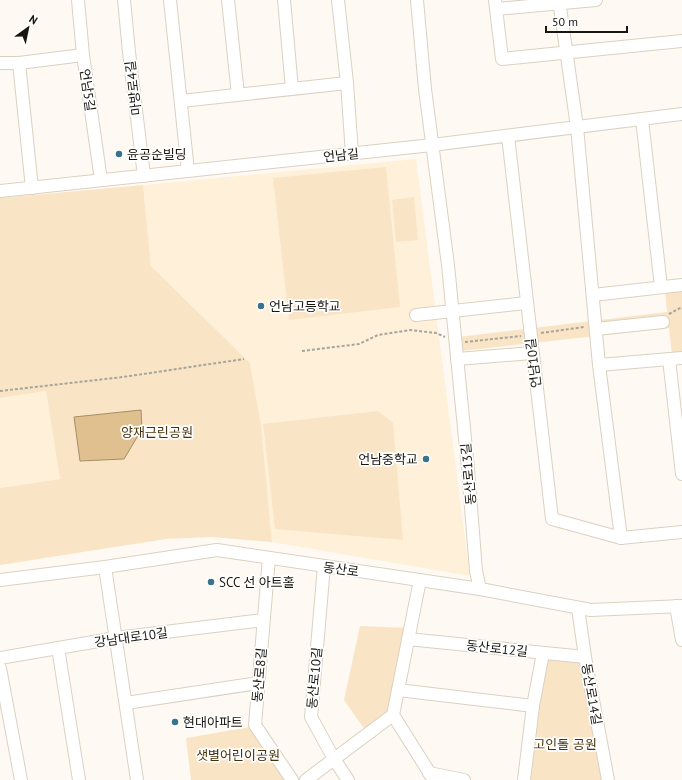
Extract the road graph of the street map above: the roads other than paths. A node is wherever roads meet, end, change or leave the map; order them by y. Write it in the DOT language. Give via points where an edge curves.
graph roads {
  1 [pos="78,0"];
  2 [pos="124,0"];
  3 [pos="170,0"];
  4 [pos="228,0"];
  5 [pos="284,0"];
  6 [pos="338,0"];
  7 [pos="417,0"];
  8 [pos="596,0"];
  9 [pos="559,2"];
  10 [pos="496,4"];
  11 [pos="682,41"];
  12 [pos="567,52"];
  13 [pos="84,55"];
  14 [pos="0,63"];
  15 [pos="19,63"];
  16 [pos="347,83"];
  17 [pos="292,89"];
  18 [pos="238,95"];
  19 [pos="181,101"];
  20 [pos="682,114"];
  21 [pos="642,119"];
  22 [pos="577,127"];
  23 [pos="508,136"];
  24 [pos="432,145"];
  25 [pos="352,154"];
  26 [pos="188,171"];
  27 [pos="144,176"];
  28 [pos="101,180"];
  29 [pos="32,188"];
  30 [pos="0,191"];
  31 [pos="682,286"];
  32 [pos="661,287"];
  33 [pos="593,295"];
  34 [pos="526,303"];
  35 [pos="453,312"];
  36 [pos="416,315"];
  37 [pos="663,319"];
  38 [pos="596,327"];
  39 [pos="532,353"];
  40 [pos="682,358"];
  41 [pos="669,359"];
  42 [pos="457,360"];
  43 [pos="599,365"];
  44 [pos="682,474"];
  45 [pos="682,532"];
  46 [pos="621,538"];
  47 [pos="269,558"];
  48 [pos="324,566"];
  49 [pos="105,567"];
  50 [pos="0,580"];
  51 [pos="420,580"];
  52 [pos="480,589"];
  53 [pos="679,606"];
  54 [pos="578,608"];
  55 [pos="263,620"];
  56 [pos="116,638"];
  57 [pos="408,639"];
  58 [pos="682,640"];
  59 [pos="58,648"];
  60 [pos="543,653"];
  61 [pos="585,657"];
  62 [pos="0,658"];
  63 [pos="0,668"];
  64 [pos="258,683"];
  65 [pos="398,690"];
  66 [pos="126,703"];
  67 [pos="533,706"];
  68 [pos="392,715"];
  69 [pos="334,759"];
  70 [pos="432,777"];
  71 [pos="21,780"];
  72 [pos="79,780"];
  73 [pos="137,780"];
  74 [pos="292,780"];
  75 [pos="306,780"];
  76 [pos="348,780"];
  77 [pos="464,780"];
  78 [pos="524,780"];
  79 [pos="608,780"];
  1 -- 13 [label="street, 언남5길"];
  2 -- 27 [label="street, 마방로4길"];
  3 -- 19 [label="street"];
  4 -- 18 [label="street"];
  5 -- 17 [label="street"];
  6 -- 16 [label="street"];
  7 -- 24 [label="street, 동산로13길"];
  8 -- 9 [label="street"];
  9 -- 10 [label="street"];
  9 -- 12 [label="street"];
  10 -- 12 [label="street" via="502,59"];
  11 -- 12 [label="street"];
  12 -- 22 [label="street"];
  13 -- 15 [label="street"];
  13 -- 28 [label="street, 언남5길"];
  14 -- 15 [label="street"];
  15 -- 29 [label="street"];
  16 -- 17 [label="street"];
  16 -- 25 [label="street"];
  17 -- 18 [label="street"];
  18 -- 19 [label="street"];
  19 -- 26 [label="street"];
  20 -- 21 [label="street, 언남길"];
  21 -- 22 [label="street, 언남길"];
  21 -- 32 [label="street"];
  22 -- 23 [label="street, 언남길"];
  22 -- 33 [label="street"];
  23 -- 24 [label="street, 언남길"];
  23 -- 34 [label="street, 언남10길"];
  24 -- 25 [label="street, 언남길"];
  24 -- 35 [label="street, 동산로13길"];
  25 -- 26 [label="street, 언남길"];
  26 -- 27 [label="street, 언남길"];
  27 -- 28 [label="street, 언남길"];
  28 -- 29 [label="street, 언남길"];
  29 -- 30 [label="street, 언남길"];
  31 -- 32 [label="street"];
  32 -- 33 [label="street"];
  33 -- 38 [label="street"];
  34 -- 35 [label="street"];
  34 -- 39 [label="street, 언남10길"];
  35 -- 36 [label="street"];
  35 -- 42 [label="street, 동산로13길"];
  37 -- 38 [label="street"];
  38 -- 43 [label="street"];
  39 -- 42 [label="street"];
  39 -- 46 [label="street, 언남10길" via="552,519"];
  40 -- 41 [label="street"];
  41 -- 43 [label="street"];
  41 -- 44 [label="street"];
  42 -- 52 [label="street, 동산로13길" via="476,571"];
  43 -- 46 [label="street"];
  45 -- 46 [label="street"];
  47 -- 48 [label="street, 동산로"];
  47 -- 49 [label="street, 동산로" via="217,550"];
  47 -- 55 [label="street, 동산로8길"];
  48 -- 51 [label="street, 동산로"];
  48 -- 69 [label="street, 동산로10길" via="311,717"];
  49 -- 50 [label="street, 동산로"];
  49 -- 56 [label="street"];
  51 -- 52 [label="street, 동산로"];
  51 -- 57 [label="street"];
  52 -- 54 [label="street, 동산로"];
  53 -- 54 [label="street, 동산로" via="591,610"];
  53 -- 58 [label="street"];
  54 -- 61 [label="street, 동산로14길"];
  55 -- 56 [label="street, 강남대로10길"];
  55 -- 64 [label="street, 동산로8길"];
  56 -- 59 [label="street, 강남대로10길"];
  56 -- 66 [label="street"];
  57 -- 60 [label="street, 동산로12길"];
  57 -- 65 [label="street"];
  59 -- 62 [label="street, 강남대로10길"];
  59 -- 72 [label="street"];
  60 -- 61 [label="street, 동산로12길"];
  60 -- 67 [label="street"];
  61 -- 79 [label="street, 동산로14길"];
  63 -- 71 [label="street"];
  64 -- 66 [label="street"];
  64 -- 74 [label="street, 동산로8길" via="254,725"];
  65 -- 67 [label="street"];
  65 -- 68 [label="street"];
  66 -- 73 [label="street"];
  67 -- 78 [label="street"];
  68 -- 69 [label="street"];
  68 -- 70 [label="street"];
  69 -- 75 [label="street"];
  69 -- 76 [label="street, 동산로10길"];
  70 -- 77 [label="street"];
}
